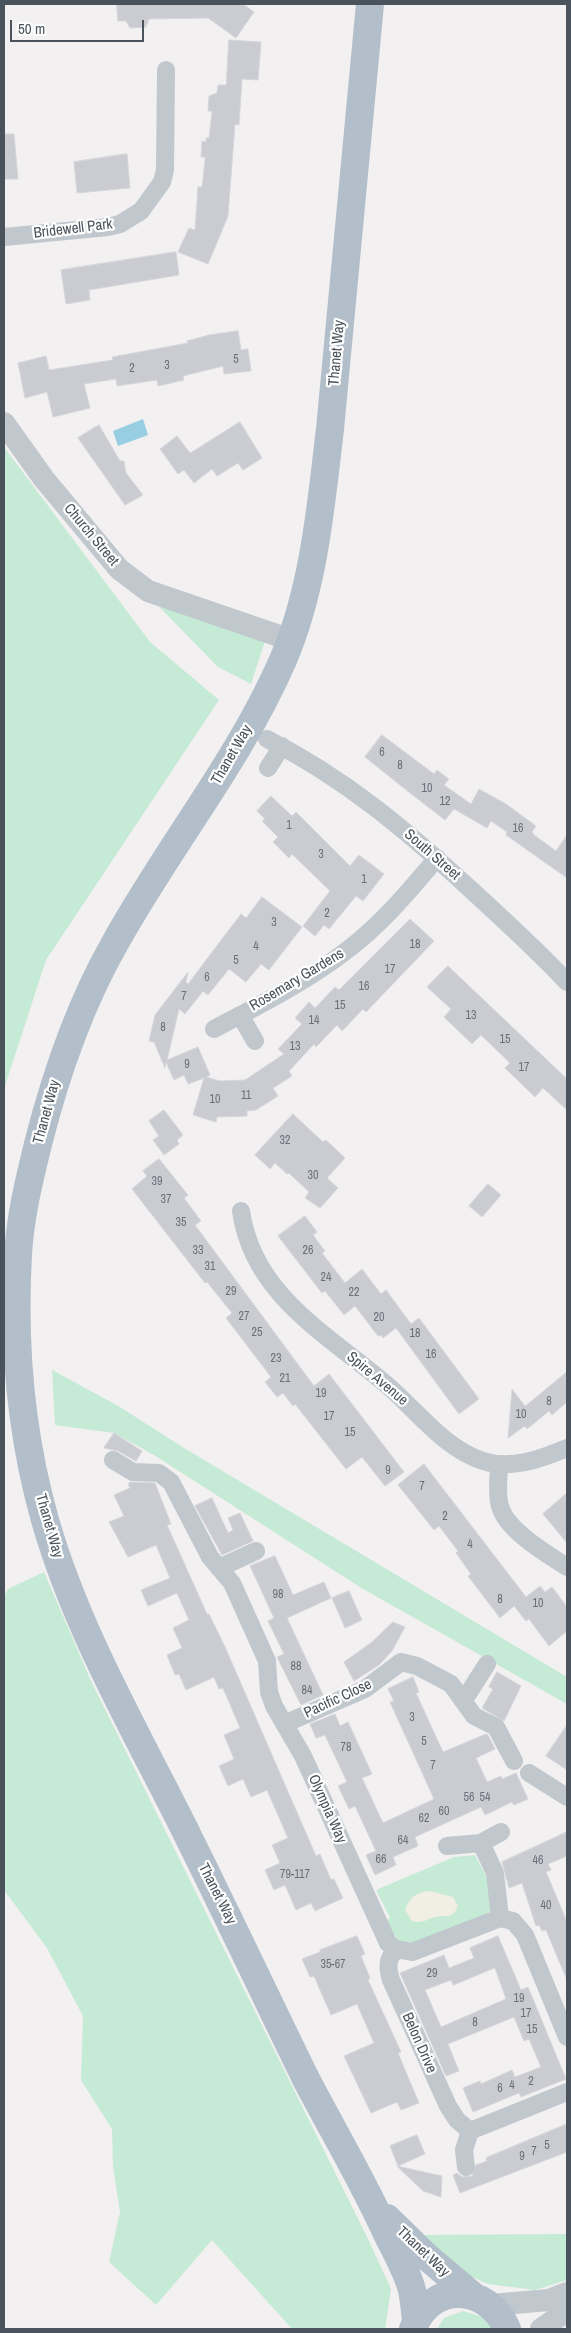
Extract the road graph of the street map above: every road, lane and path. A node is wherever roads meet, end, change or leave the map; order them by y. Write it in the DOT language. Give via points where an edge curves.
graph roads {
  1 [pos="370,4"];
  2 [pos="166,70"];
  3 [pos="4,237"];
  4 [pos="4,424"];
  5 [pos="291,640"];
  6 [pos="268,768"];
  7 [pos="437,858"];
  8 [pos="567,982"];
  9 [pos="240,1015"];
  10 [pos="214,1029"];
  11 [pos="255,1041"];
  12 [pos="241,1211"];
  13 [pos="567,1448"];
  14 [pos="113,1460"];
  15 [pos="498,1464"];
  16 [pos="256,1551"];
  17 [pos="567,1567"];
  18 [pos="219,1568"];
  19 [pos="487,1664"];
  20 [pos="464,1700"];
  21 [pos="284,1724"];
  22 [pos="514,1761"];
  23 [pos="529,1773"];
  24 [pos="567,1797"];
  25 [pos="501,1832"];
  26 [pos="481,1843"];
  27 [pos="447,1846"];
  28 [pos="500,1918"];
  29 [pos="396,1949"];
  30 [pos="567,2037"];
  31 [pos="567,2092"];
  32 [pos="470,2130"];
  33 [pos="466,2168"];
  34 [pos="375,2207"];
  35 [pos="567,2293"];
  36 [pos="482,2300"];
  37 [pos="567,2311"];
  38 [pos="415,2325"];
  39 [pos="507,2329"];
  40 [pos="541,2329"];
  1 -- 5 [label="main road, Thanet Way" via="322,492 310,566"];
  2 -- 3 [label="street, Bridewell Park" via="165,170 156,194 141,211 120,224 108,227"];
  4 -- 5 [label="street, Church Street" via="108,559 130,578 148,590"];
  5 -- 34 [label="main road, Thanet Way" via="254,717 115,942 74,1026 46,1115 23,1205 17,1305 22,1403 44,1517 80,1615 306,2078"];
  6 -- 7 [label="street, South Street" via="274,743 352,788"];
  7 -- 8 [label="street, South Street"];
  7 -- 9 [label="street, Rosemary Gardens" via="386,915 348,950 313,974"];
  9 -- 10 [label="street, Rosemary Gardens"];
  9 -- 11 [label="street, Rosemary Gardens"];
  12 -- 15 [label="street, Spire Avenue" via="244,1235 253,1255 308,1323 387,1385 456,1447 476,1458"];
  13 -- 15 [label="street, Spire Avenue" via="528,1462"];
  14 -- 18 [label="street, Olympia Way" via="133,1472 159,1473 171,1482"];
  15 -- 17 [label="street" via="498,1496 502,1513 516,1530"];
  16 -- 18 [label="street"];
  18 -- 21 [label="street, Olympia Way" via="232,1583 267,1661 270,1698"];
  19 -- 20 [label="street"];
  20 -- 21 [label="street, Pacific Close" via="451,1684 417,1666 401,1662 364,1689"];
  20 -- 22 [label="street, Pacific Close" via="474,1716 499,1730"];
  21 -- 29 [label="street, Olympia Way" via="303,1756 385,1938"];
  23 -- 24 [label="street"];
  25 -- 26 [label="street"];
  26 -- 27 [label="street"];
  26 -- 28 [label="street" via="495,1873"];
  28 -- 29 [label="street" via="424,1949 412,1952"];
  28 -- 30 [label="street" via="513,1921 525,1935"];
  29 -- 32 [label="street, Belon Drive" via="387,1966 391,1980 448,2106 457,2120"];
  31 -- 32 [label="street"];
  32 -- 33 [label="street" via="464,2150"];
  34 -- 36 [label="main road, Thanet Way" via="427,2257"];
  34 -- 38 [label="main road, Thanet Way" via="407,2277"];
  35 -- 36 [label="street" via="549,2300"];
  36 -- 38 [label="main road, Thanet Way" via="456,2294 440,2298 426,2307"];
  36 -- 39 [label="main road, Thanet Way" via="501,2317"];
  37 -- 40 [label="street"];
}
